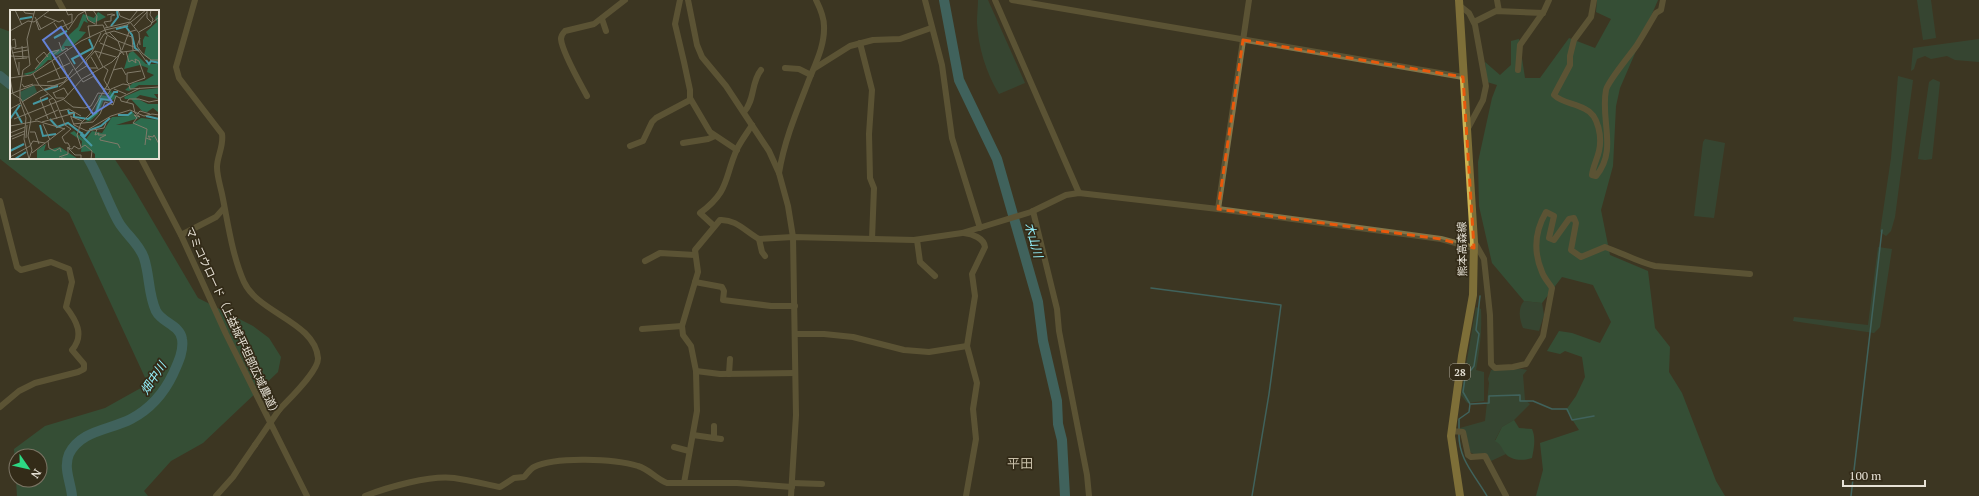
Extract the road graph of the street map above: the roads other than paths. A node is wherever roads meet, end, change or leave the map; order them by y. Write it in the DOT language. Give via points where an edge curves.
graph roads {
  1 [pos="58,0"];
  2 [pos="195,0"];
  3 [pos="625,0"];
  4 [pos="680,0"];
  5 [pos="688,0"];
  6 [pos="816,0"];
  7 [pos="925,0"];
  8 [pos="995,0"];
  9 [pos="1012,0"];
  10 [pos="1249,0"];
  11 [pos="1497,0"];
  12 [pos="1549,0"];
  13 [pos="1594,0"];
  14 [pos="1663,0"];
  15 [pos="1459,2"];
  16 [pos="63,10"];
  17 [pos="1499,11"];
  18 [pos="1542,13"];
  19 [pos="602,19"];
  20 [pos="1474,22"];
  21 [pos="931,28"];
  22 [pos="606,31"];
  23 [pos="1243,40"];
  24 [pos="860,43"];
  25 [pos="785,68"];
  26 [pos="815,68"];
  27 [pos="761,70"];
  28 [pos="1518,70"];
  29 [pos="811,75"];
  30 [pos="1463,77"];
  31 [pos="586,96"];
  32 [pos="690,100"];
  33 [pos="744,112"];
  34 [pos="752,125"];
  35 [pos="1466,132"];
  36 [pos="715,136"];
  37 [pos="683,143"];
  38 [pos="630,146"];
  39 [pos="736,150"];
  40 [pos="142,159"];
  41 [pos="779,173"];
  42 [pos="1079,193"];
  43 [pos="0,201"];
  44 [pos="224,208"];
  45 [pos="1218,209"];
  46 [pos="1032,211"];
  47 [pos="714,226"];
  48 [pos="981,228"];
  49 [pos="962,233"];
  50 [pos="181,236"];
  51 [pos="793,237"];
  52 [pos="759,238"];
  53 [pos="872,239"];
  54 [pos="917,240"];
  55 [pos="1474,245"];
  56 [pos="695,255"];
  57 [pos="765,256"];
  58 [pos="646,260"];
  59 [pos="1750,274"];
  60 [pos="935,276"];
  61 [pos="695,282"];
  62 [pos="795,306"];
  63 [pos="682,326"];
  64 [pos="642,329"];
  65 [pos="795,334"];
  66 [pos="967,346"];
  67 [pos="730,359"];
  68 [pos="696,371"];
  69 [pos="796,373"];
  70 [pos="729,374"];
  71 [pos="0,407"];
  72 [pos="714,426"];
  73 [pos="1452,431"];
  74 [pos="693,435"];
  75 [pos="714,438"];
  76 [pos="721,439"];
  77 [pos="674,447"];
  78 [pos="689,451"];
  79 [pos="684,483"];
  80 [pos="822,484"];
  81 [pos="792,485"];
  82 [pos="216,496"];
  83 [pos="306,496"];
  84 [pos="365,496"];
  85 [pos="791,496"];
  86 [pos="966,496"];
  87 [pos="1089,496"];
  88 [pos="1460,496"];
  89 [pos="1506,496"];
  1 -- 16 [label="street"];
  2 -- 44 [label="street" via="176,67 179,78 222,134 223,142 217,166"];
  3 -- 19 [label="street"];
  4 -- 32 [label="street" via="675,24"];
  5 -- 33 [label="street" via="702,57"];
  6 -- 26 [label="street" via="824,26"];
  7 -- 21 [label="street"];
  8 -- 42 [label="street"];
  9 -- 23 [label="street"];
  10 -- 23 [label="street"];
  11 -- 17 [label="street"];
  12 -- 18 [label="street"];
  13 -- 14 [label="street" via="1591,17 1574,40 1570,65 1554,95 1558,99 1586,109 1595,117 1599,149 1592,175 1596,176 1606,159 1606,89 1656,13 1661,10"];
  15 -- 20 [label="street"];
  15 -- 30 [label="main road, 熊本高森線 / 28"];
  17 -- 18 [label="street"];
  17 -- 20 [label="street"];
  18 -- 28 [label="street" via="1520,45"];
  19 -- 22 [label="street"];
  19 -- 31 [label="street" via="594,24 565,31 562,35 564,49"];
  20 -- 35 [label="street" via="1486,86 1483,100"];
  21 -- 24 [label="street" via="900,39"];
  21 -- 48 [label="street" via="942,65 952,138"];
  23 -- 30 [label="street"];
  23 -- 45 [label="street"];
  24 -- 26 [label="street" via="850,46"];
  24 -- 53 [label="street" via="872,90 869,134 870,178 874,188"];
  25 -- 29 [label="street" via="799,69"];
  26 -- 29 [label="street"];
  27 -- 33 [label="street" via="752,98"];
  29 -- 41 [label="street" via="783,149"];
  30 -- 35 [label="main road, 熊本高森線 / 28"];
  32 -- 36 [label="street"];
  32 -- 38 [label="street" via="656,118 643,140"];
  33 -- 34 [label="street"];
  34 -- 39 [label="street"];
  34 -- 41 [label="street" via="769,151"];
  35 -- 55 [label="main road, 熊本高森線 / 28"];
  36 -- 37 [label="street"];
  36 -- 39 [label="street"];
  39 -- 47 [label="street" via="730,174 719,196 700,213"];
  40 -- 50 [label="street, マミコウロード（上益城平坦部広域農道）"];
  41 -- 51 [label="street"];
  42 -- 45 [label="street"];
  42 -- 46 [label="street" via="1066,195"];
  43 -- 71 [label="street" via="17,267 21,270 51,262 69,269 72,282 66,307 79,326 76,345 72,350 84,364 84,369 78,372 35,383 19,391"];
  44 -- 50 [label="street" via="216,217"];
  44 -- 82 [label="street, bridge" via="236,261 245,283 258,298 308,336 317,349 319,360 315,369 279,410 233,477"];
  45 -- 55 [label="street"];
  46 -- 48 [label="street"];
  46 -- 87 [label="street" via="1057,309"];
  47 -- 52 [label="street" via="720,220 724,220 745,228"];
  47 -- 56 [label="street" via="697,246"];
  48 -- 49 [label="street"];
  49 -- 54 [label="street"];
  49 -- 66 [label="street" via="985,243 972,274 975,296"];
  50 -- 83 [label="street, マミコウロード（上益城平坦部広域農道）"];
  51 -- 52 [label="street"];
  51 -- 53 [label="street"];
  51 -- 62 [label="street"];
  52 -- 57 [label="street"];
  53 -- 54 [label="street"];
  54 -- 60 [label="street" via="920,262"];
  55 -- 59 [label="street" via="1484,259 1490,315 1491,364 1495,368 1526,364 1543,336 1552,288 1542,273 1535,242 1540,222 1546,212 1554,216 1549,238 1554,240 1565,222 1574,218 1576,223 1571,250 1581,257 1605,247 1655,266"];
  55 -- 73 [label="main road, 熊本高森線 / 28" via="1473,295"];
  56 -- 58 [label="street" via="660,253"];
  56 -- 61 [label="street" via="698,272"];
  61 -- 62 [label="street" via="722,287 723,300"];
  61 -- 63 [label="street"];
  62 -- 65 [label="street"];
  63 -- 64 [label="street"];
  63 -- 68 [label="street" via="683,335 691,346"];
  65 -- 66 [label="street" via="853,337 904,350 929,352"];
  65 -- 69 [label="street"];
  66 -- 86 [label="street" via="977,383 973,409 976,439"];
  67 -- 70 [label="street"];
  68 -- 70 [label="street"];
  68 -- 74 [label="street" via="697,411"];
  69 -- 70 [label="street"];
  69 -- 81 [label="street"];
  72 -- 75 [label="street"];
  73 -- 88 [label="main road, 熊本高森線 / 28"];
  73 -- 89 [label="street" via="1463,432 1468,455 1485,456"];
  74 -- 75 [label="street"];
  74 -- 78 [label="street"];
  75 -- 76 [label="street"];
  77 -- 78 [label="street"];
  78 -- 79 [label="street"];
  79 -- 81 [label="street"];
  79 -- 84 [label="street" via="667,483 640,466 606,459 548,461 533,467 524,477 514,478 500,487 452,478 408,483"];
  80 -- 81 [label="street"];
  81 -- 85 [label="street"];
}
